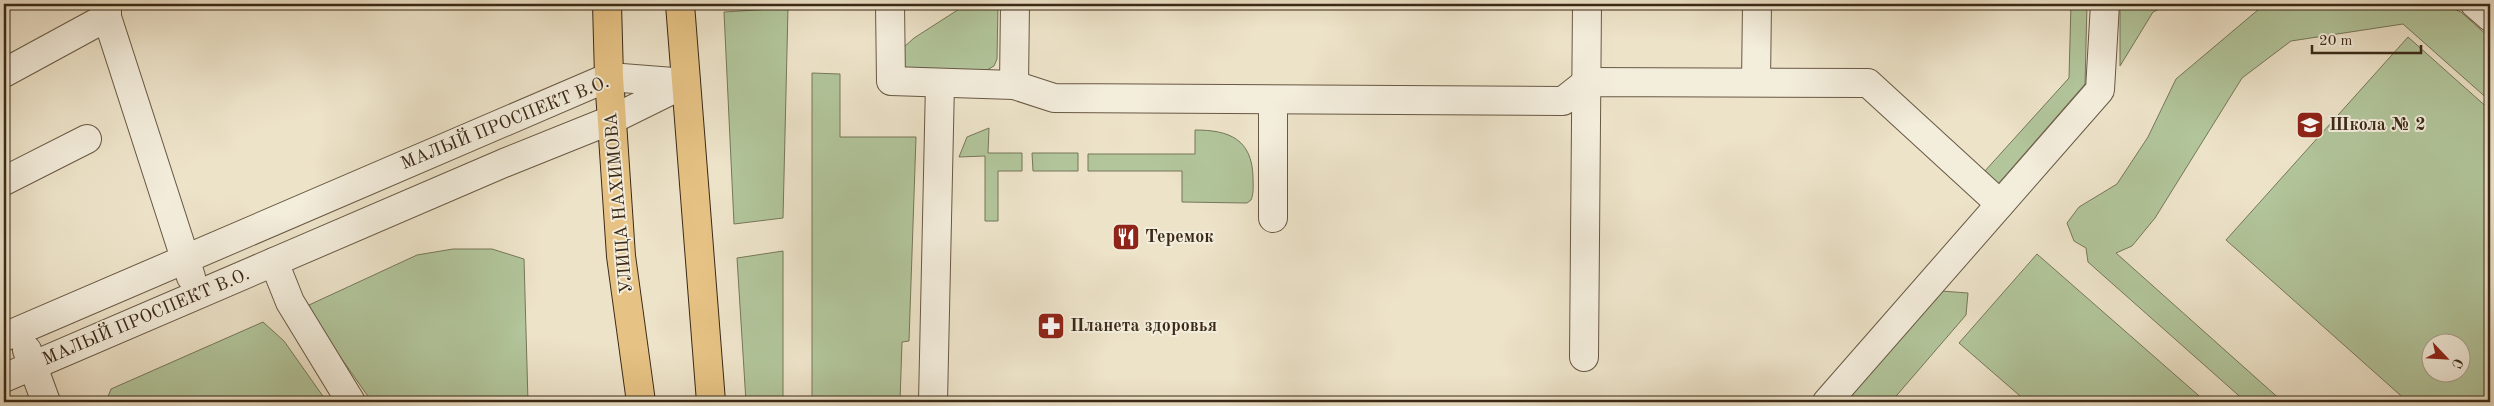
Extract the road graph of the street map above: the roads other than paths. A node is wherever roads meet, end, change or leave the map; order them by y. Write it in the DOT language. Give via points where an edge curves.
graph roads {
  1 [pos="607,4"];
  2 [pos="680,4"];
  3 [pos="890,4"];
  4 [pos="1015,4"];
  5 [pos="1588,4"];
  6 [pos="1757,4"];
  7 [pos="2105,4"];
  8 [pos="2475,4"];
  9 [pos="107,10"];
  10 [pos="2490,17"];
  11 [pos="4,73"];
  12 [pos="609,77"];
  13 [pos="1587,82"];
  14 [pos="1756,82"];
  15 [pos="686,83"];
  16 [pos="940,83"];
  17 [pos="1014,85"];
  18 [pos="1273,100"];
  19 [pos="612,120"];
  20 [pos="87,139"];
  21 [pos="4,180"];
  22 [pos="2000,204"];
  23 [pos="1273,218"];
  24 [pos="185,260"];
  25 [pos="274,262"];
  26 [pos="197,295"];
  27 [pos="12,333"];
  28 [pos="1584,357"];
  29 [pos="33,366"];
  30 [pos="4,378"];
  31 [pos="46,402"];
  32 [pos="351,402"];
  33 [pos="641,402"];
  34 [pos="711,402"];
  35 [pos="933,402"];
  36 [pos="1827,402"];
  1 -- 12 [label="main road, УЛИЦА НАХИМОВА"];
  2 -- 15 [label="main road"];
  3 -- 16 [label="street" via="891,81"];
  4 -- 17 [label="street"];
  5 -- 13 [label="street"];
  6 -- 14 [label="street"];
  7 -- 22 [label="street" via="2100,90"];
  8 -- 10 [label="street"];
  9 -- 11 [label="street"];
  9 -- 24 [label="street"];
  12 -- 15 [label="street, МАЛЫЙ ПРОСПЕКТ В.О."];
  12 -- 19 [label="main road, УЛИЦА НАХИМОВА"];
  12 -- 24 [label="street, МАЛЫЙ ПРОСПЕКТ В.О."];
  13 -- 14 [label="street"];
  13 -- 18 [label="street" via="1563,101"];
  13 -- 28 [label="street"];
  14 -- 22 [label="street" via="1868,83"];
  15 -- 19 [label="street, МАЛЫЙ ПРОСПЕКТ В.О."];
  15 -- 34 [label="main road"];
  16 -- 17 [label="street"];
  16 -- 35 [label="street"];
  17 -- 18 [label="street" via="1054,98"];
  18 -- 23 [label="street"];
  19 -- 25 [label="street, МАЛЫЙ ПРОСПЕКТ В.О."];
  19 -- 33 [label="main road, УЛИЦА НАХИМОВА" via="621,256"];
  20 -- 21 [label="street"];
  22 -- 36 [label="street"];
  24 -- 26 [label="street"];
  24 -- 27 [label="street, МАЛЫЙ ПРОСПЕКТ В.О."];
  25 -- 26 [label="street, МАЛЫЙ ПРОСПЕКТ В.О."];
  25 -- 32 [label="street" via="290,302"];
  26 -- 29 [label="street, МАЛЫЙ ПРОСПЕКТ В.О."];
  27 -- 29 [label="street"];
  29 -- 30 [label="street, МАЛЫЙ ПРОСПЕКТ В.О."];
  29 -- 31 [label="street"];
}
